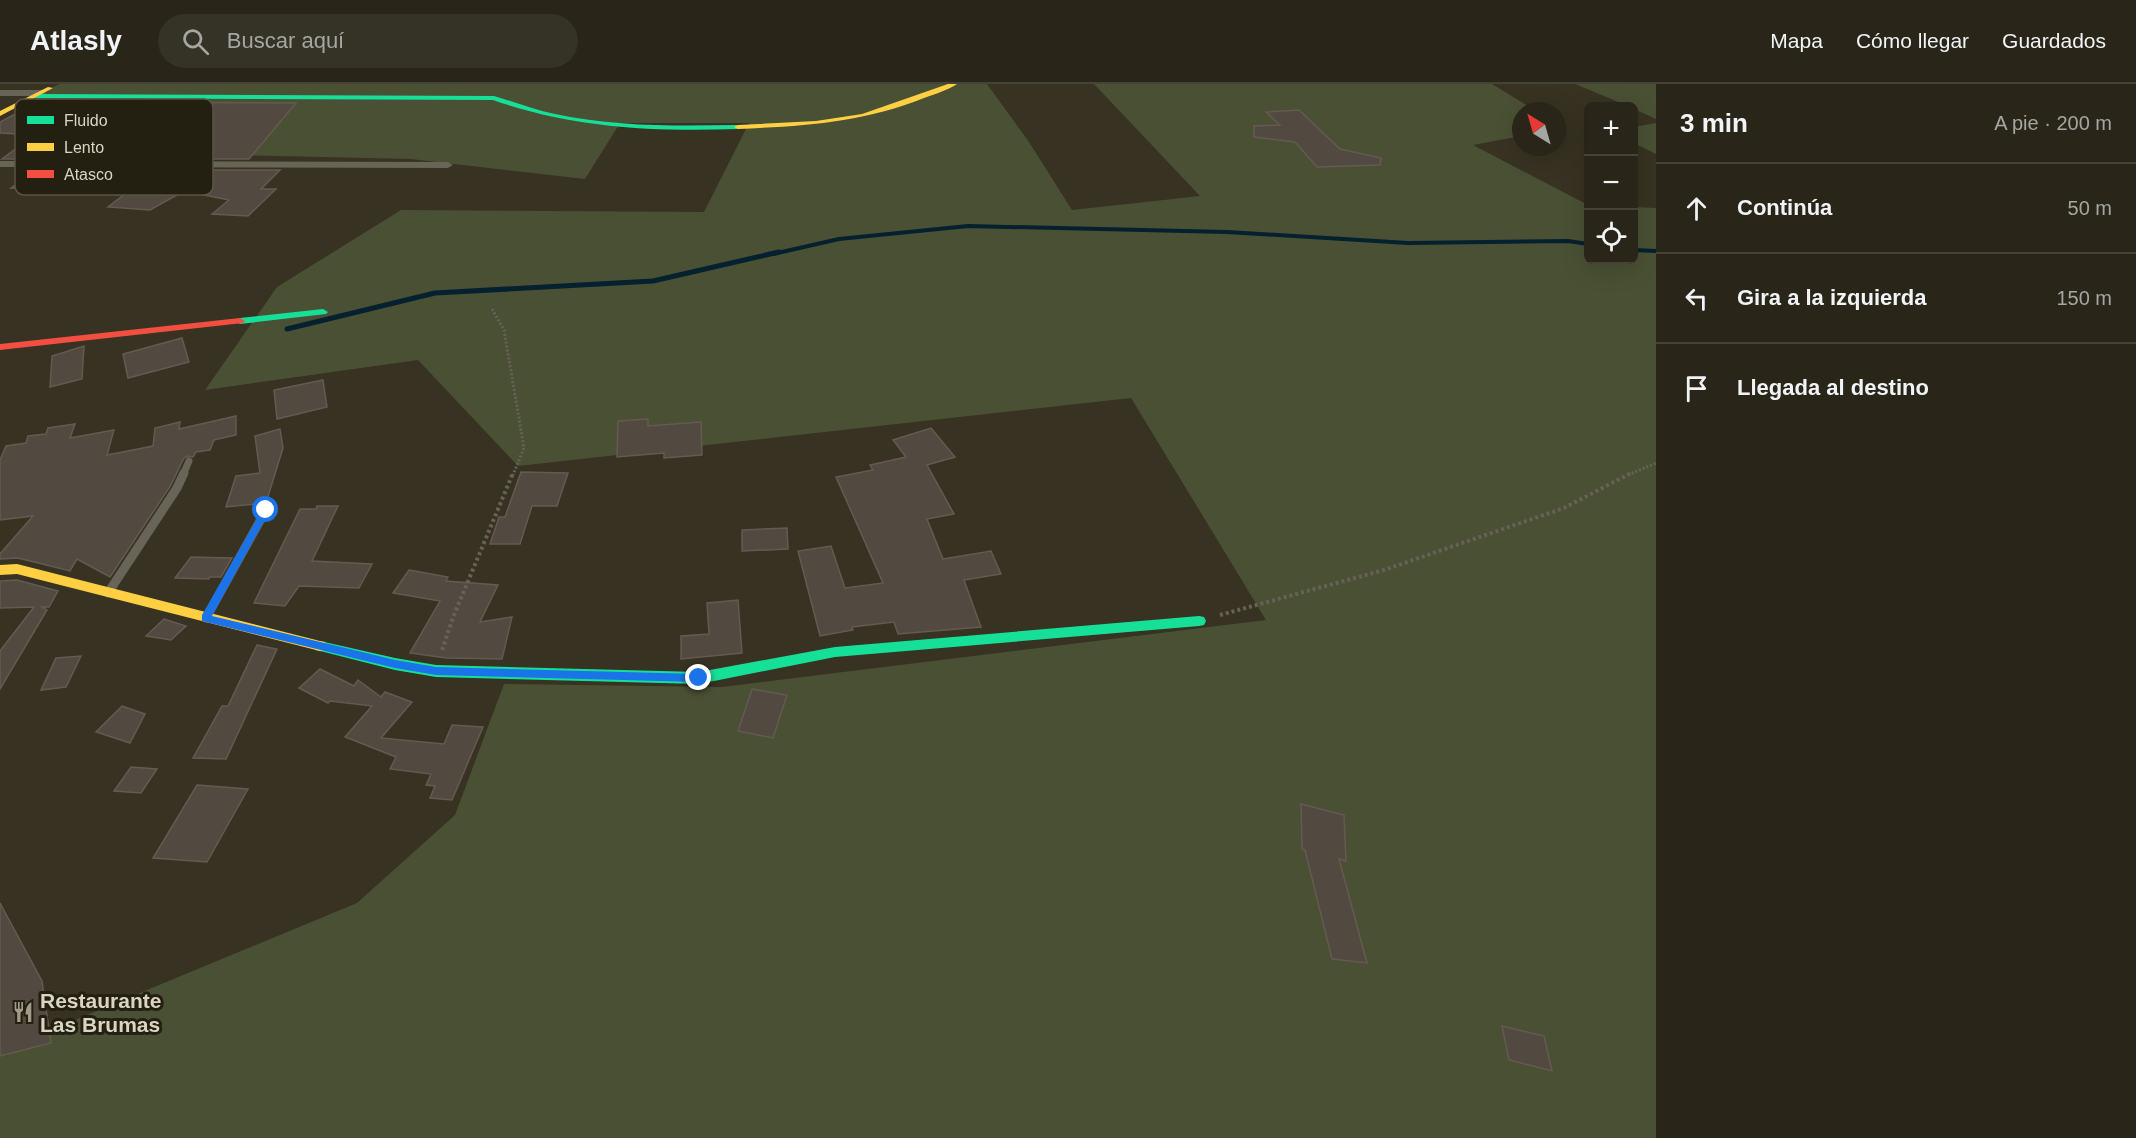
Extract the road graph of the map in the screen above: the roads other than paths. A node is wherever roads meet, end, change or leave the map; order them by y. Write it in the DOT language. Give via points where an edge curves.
graph roads {
  1 [pos="59,84"];
  2 [pos="954,84"];
  3 [pos="0,93"];
  4 [pos="38,94"];
  5 [pos="28,99"];
  6 [pos="15,106"];
  7 [pos="0,114"];
  8 [pos="0,164"];
  9 [pos="15,164"];
  10 [pos="213,164"];
  11 [pos="448,165"];
  12 [pos="323,312"];
  13 [pos="0,347"];
  14 [pos="189,461"];
  15 [pos="266,510"];
  16 [pos="0,570"];
  17 [pos="108,593"];
  18 [pos="206,618"];
  19 [pos="1199,621"];
  1 -- 4 [label="street"];
  2 -- 4 [label="street" via="876,113 805,124 693,128 647,128 567,119 531,113 494,98"];
  3 -- 4 [label="street"];
  4 -- 5 [label="street"];
  6 -- 7 [label="street"];
  8 -- 9 [label="street"];
  10 -- 11 [label="street"];
  12 -- 13 [label="street"];
  14 -- 17 [label="lane" via="177,488"];
  15 -- 18 [label="lane"];
  16 -- 17 [label="street" via="17,569"];
  17 -- 18 [label="street"];
  18 -- 19 [label="street" via="436,671 699,678 835,652"];
}
